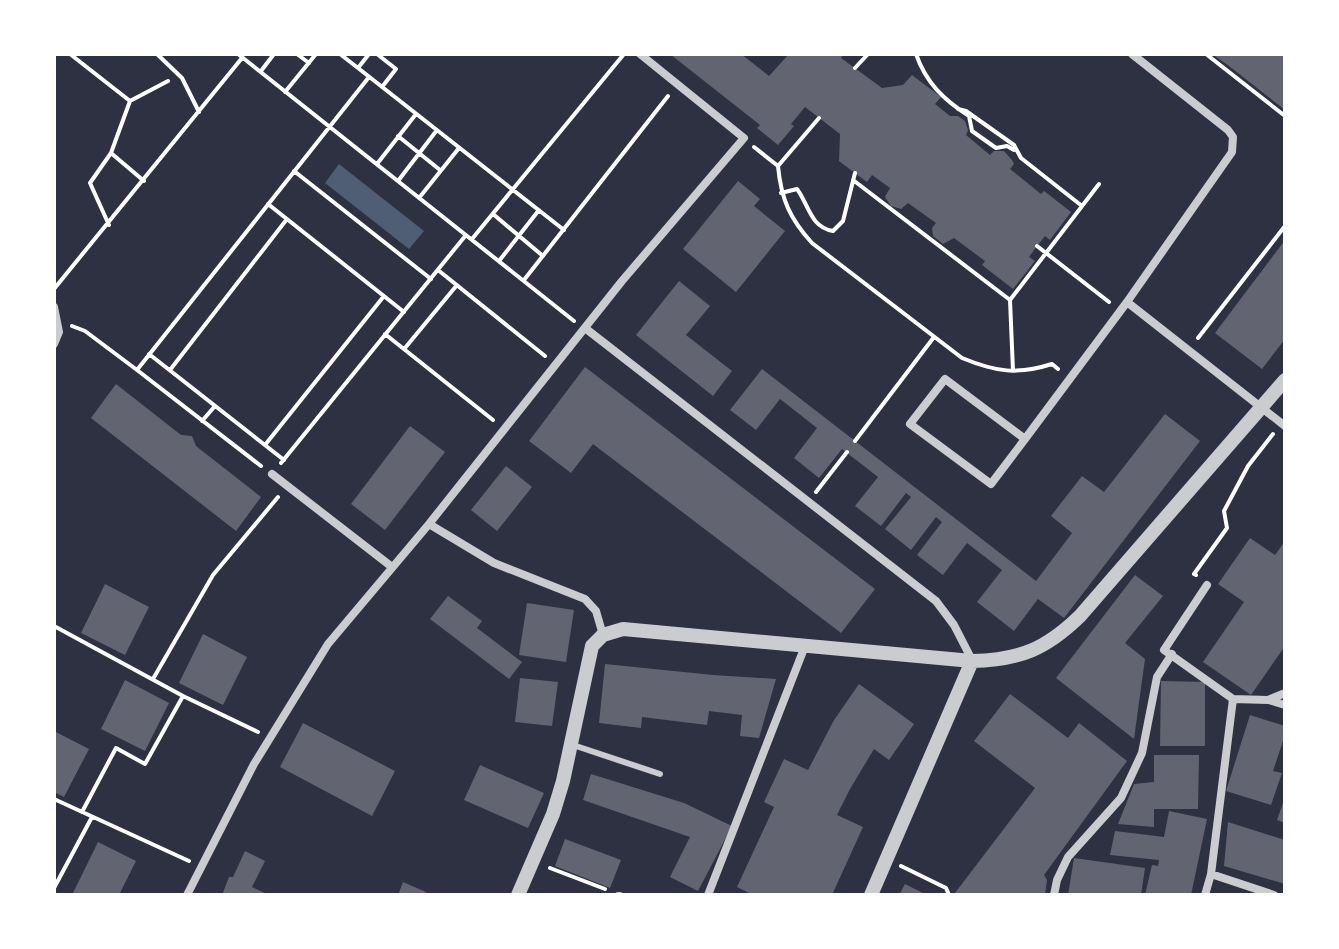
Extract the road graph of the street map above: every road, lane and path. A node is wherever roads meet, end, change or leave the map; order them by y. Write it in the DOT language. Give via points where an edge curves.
graph roads {
  1 [pos="70,54"];
  2 [pos="157,54"];
  3 [pos="274,54"];
  4 [pos="297,54"];
  5 [pos="316,54"];
  6 [pos="340,54"];
  7 [pos="369,54"];
  8 [pos="377,54"];
  9 [pos="624,54"];
  10 [pos="640,54"];
  11 [pos="868,54"];
  12 [pos="916,54"];
  13 [pos="1132,54"];
  14 [pos="1206,54"];
  15 [pos="240,56"];
  16 [pos="386,56"];
  17 [pos="309,63"];
  18 [pos="358,68"];
  19 [pos="855,68"];
  20 [pos="260,72"];
  21 [pos="369,77"];
  22 [pos="168,81"];
  23 [pos="677,85"];
  24 [pos="382,87"];
  25 [pos="285,92"];
  26 [pos="130,101"];
  27 [pos="958,109"];
  28 [pos="199,112"];
  29 [pos="416,114"];
  30 [pos="1285,116"];
  31 [pos="819,118"];
  32 [pos="330,127"];
  33 [pos="437,130"];
  34 [pos="398,136"];
  35 [pos="744,138"];
  36 [pos="982,138"];
  37 [pos="978,145"];
  38 [pos="459,148"];
  39 [pos="1016,151"];
  40 [pos="111,153"];
  41 [pos="419,153"];
  42 [pos="377,164"];
  43 [pos="778,166"];
  44 [pos="440,170"];
  45 [pos="294,171"];
  46 [pos="855,173"];
  47 [pos="853,180"];
  48 [pos="144,181"];
  49 [pos="398,181"];
  50 [pos="1099,184"];
  51 [pos="513,190"];
  52 [pos="781,193"];
  53 [pos="419,198"];
  54 [pos="268,204"];
  55 [pos="1082,206"];
  56 [pos="539,210"];
  57 [pos="493,214"];
  58 [pos="287,219"];
  59 [pos="109,225"];
  60 [pos="1285,226"];
  61 [pos="564,230"];
  62 [pos="466,235"];
  63 [pos="518,236"];
  64 [pos="472,239"];
  65 [pos="1037,246"];
  66 [pos="1045,253"];
  67 [pos="543,256"];
  68 [pos="499,261"];
  69 [pos="438,270"];
  70 [pos="431,279"];
  71 [pos="524,280"];
  72 [pos="457,285"];
  73 [pos="54,289"];
  74 [pos="384,296"];
  75 [pos="1010,300"];
  76 [pos="1124,306"];
  77 [pos="54,307"];
  78 [pos="404,312"];
  79 [pos="585,328"];
  80 [pos="85,331"];
  81 [pos="385,334"];
  82 [pos="934,337"];
  83 [pos="54,344"];
  84 [pos="405,349"];
  85 [pos="1189,351"];
  86 [pos="149,354"];
  87 [pos="556,365"];
  88 [pos="137,370"];
  89 [pos="170,370"];
  90 [pos="1013,371"];
  91 [pos="1069,377"];
  92 [pos="1285,380"];
  93 [pos="215,406"];
  94 [pos="1261,407"];
  95 [pos="202,421"];
  96 [pos="1283,425"];
  97 [pos="504,429"];
  98 [pos="1025,439"];
  99 [pos="855,441"];
  100 [pos="265,445"];
  101 [pos="847,452"];
  102 [pos="284,460"];
  103 [pos="272,474"];
  104 [pos="287,486"];
  105 [pos="807,504"];
  106 [pos="429,524"];
  107 [pos="392,567"];
  108 [pos="1207,585"];
  109 [pos="54,626"];
  110 [pos="603,635"];
  111 [pos="805,646"];
  112 [pos="1172,654"];
  113 [pos="972,661"];
  114 [pos="153,679"];
  115 [pos="1285,693"];
  116 [pos="183,696"];
  117 [pos="1233,699"];
  118 [pos="1268,700"];
  119 [pos="1285,705"];
  120 [pos="271,738"];
  121 [pos="571,745"];
  122 [pos="660,774"];
  123 [pos="54,799"];
  124 [pos="82,812"];
  125 [pos="92,817"];
  126 [pos="887,859"];
  127 [pos="532,861"];
  128 [pos="202,867"];
  129 [pos="1211,874"];
  130 [pos="54,888"];
  131 [pos="187,895"];
  132 [pos="518,895"];
  133 [pos="619,895"];
  134 [pos="708,895"];
  135 [pos="871,895"];
  136 [pos="949,895"];
  137 [pos="1054,895"];
  138 [pos="1205,895"];
  139 [pos="1274,895"];
  1 -- 26 [label="path"];
  2 -- 28 [label="path" via="182,78"];
  3 -- 20 [label="path"];
  4 -- 17 [label="path"];
  5 -- 17 [label="path"];
  6 -- 18 [label="path"];
  7 -- 18 [label="path"];
  8 -- 16 [label="path"];
  9 -- 51 [label="path"];
  10 -- 23 [label="street"];
  11 -- 19 [label="path"];
  12 -- 27 [label="path" via="930,83"];
  13 -- 76 [label="street" via="1228,130 1234,145"];
  14 -- 30 [label="path"];
  15 -- 20 [label="path"];
  15 -- 28 [label="path"];
  16 -- 24 [label="path" via="396,69"];
  17 -- 25 [label="path"];
  18 -- 21 [label="path"];
  20 -- 25 [label="path"];
  21 -- 24 [label="path"];
  21 -- 32 [label="path"];
  22 -- 26 [label="path"];
  23 -- 35 [label="street"];
  23 -- 61 [label="path"];
  24 -- 29 [label="path"];
  25 -- 32 [label="path"];
  26 -- 40 [label="path"];
  27 -- 36 [label="path" via="969,116 972,131"];
  27 -- 39 [label="path"];
  28 -- 48 [label="path"];
  29 -- 33 [label="path"];
  29 -- 34 [label="path"];
  31 -- 43 [label="path"];
  32 -- 42 [label="path"];
  32 -- 45 [label="path"];
  33 -- 38 [label="path"];
  33 -- 41 [label="path"];
  34 -- 41 [label="path"];
  34 -- 42 [label="path"];
  35 -- 43 [label="path"];
  35 -- 79 [label="street"];
  36 -- 37 [label="path"];
  36 -- 39 [label="path" via="996,148"];
  38 -- 44 [label="path"];
  38 -- 51 [label="path"];
  39 -- 55 [label="path"];
  40 -- 48 [label="path"];
  40 -- 59 [label="path" via="90,183"];
  41 -- 44 [label="path"];
  41 -- 49 [label="path"];
  42 -- 49 [label="path"];
  43 -- 52 [label="path"];
  44 -- 53 [label="path"];
  45 -- 54 [label="path"];
  45 -- 70 [label="path"];
  46 -- 47 [label="path"];
  47 -- 52 [label="path" via="843,221 833,231 813,220 797,189"];
  47 -- 75 [label="path"];
  48 -- 59 [label="path"];
  49 -- 53 [label="path"];
  50 -- 55 [label="path"];
  51 -- 56 [label="path"];
  51 -- 57 [label="path"];
  52 -- 82 [label="path" via="812,243"];
  53 -- 62 [label="path"];
  54 -- 58 [label="path"];
  54 -- 86 [label="path"];
  55 -- 66 [label="path"];
  56 -- 61 [label="path"];
  56 -- 63 [label="path"];
  57 -- 63 [label="path"];
  57 -- 64 [label="path"];
  58 -- 74 [label="path"];
  58 -- 89 [label="path"];
  59 -- 73 [label="path"];
  60 -- 85 [label="path"];
  61 -- 67 [label="path"];
  62 -- 64 [label="path"];
  62 -- 69 [label="path"];
  63 -- 67 [label="path"];
  63 -- 68 [label="path"];
  64 -- 68 [label="path"];
  65 -- 66 [label="path"];
  66 -- 75 [label="path"];
  66 -- 76 [label="path"];
  67 -- 71 [label="path"];
  68 -- 71 [label="path"];
  69 -- 70 [label="path"];
  69 -- 72 [label="path"];
  70 -- 78 [label="path"];
  71 -- 79 [label="path"];
  72 -- 84 [label="path"];
  72 -- 87 [label="path"];
  74 -- 78 [label="path"];
  74 -- 100 [label="path"];
  75 -- 90 [label="path"];
  76 -- 85 [label="street"];
  76 -- 91 [label="street"];
  77 -- 83 [label="street" via="59,332"];
  78 -- 81 [label="path"];
  79 -- 87 [label="street"];
  79 -- 105 [label="street"];
  80 -- 88 [label="path"];
  81 -- 84 [label="path"];
  81 -- 102 [label="path"];
  82 -- 90 [label="path" via="962,358 991,370"];
  82 -- 99 [label="path"];
  84 -- 97 [label="path"];
  85 -- 94 [label="street"];
  86 -- 88 [label="path"];
  86 -- 89 [label="path"];
  87 -- 97 [label="street"];
  88 -- 95 [label="path"];
  89 -- 93 [label="path"];
  90 -- 91 [label="path" via="1052,364"];
  91 -- 98 [label="street"];
  92 -- 94 [label="street"];
  93 -- 95 [label="path"];
  93 -- 100 [label="path"];
  94 -- 96 [label="street"];
  94 -- 113 [label="street" via="1063,633 1008,660"];
  95 -- 103 [label="path"];
  96 -- 108 [label="path" via="1248,466 1224,511 1227,528 1194,574"];
  97 -- 106 [label="street"];
  98 -- 98 [label="street" via="945,379 910,424 991,484"];
  100 -- 102 [label="path"];
  101 -- 105 [label="path"];
  102 -- 103 [label="path"];
  103 -- 104 [label="street"];
  104 -- 107 [label="street"];
  104 -- 114 [label="path" via="213,575"];
  105 -- 113 [label="street" via="936,601"];
  106 -- 107 [label="street"];
  106 -- 110 [label="street" via="494,563 585,599 596,611"];
  107 -- 120 [label="street" via="328,644"];
  108 -- 112 [label="street" via="1164,650"];
  109 -- 114 [label="path"];
  110 -- 111 [label="street" via="623,629"];
  110 -- 121 [label="street" via="587,661"];
  111 -- 113 [label="street"];
  111 -- 134 [label="street"];
  112 -- 117 [label="street"];
  112 -- 137 [label="street" via="1157,677 1142,753 1121,798 1068,857"];
  113 -- 126 [label="street"];
  114 -- 116 [label="path"];
  115 -- 118 [label="street"];
  116 -- 120 [label="path"];
  116 -- 124 [label="path" via="145,764 116,748"];
  117 -- 118 [label="street"];
  117 -- 129 [label="street"];
  118 -- 119 [label="street"];
  120 -- 128 [label="street"];
  121 -- 122 [label="lane"];
  121 -- 127 [label="street" via="553,814"];
  123 -- 124 [label="path"];
  124 -- 125 [label="path"];
  125 -- 128 [label="path"];
  125 -- 130 [label="path"];
  126 -- 135 [label="street"];
  126 -- 136 [label="path" via="946,888"];
  127 -- 132 [label="street"];
  127 -- 133 [label="path"];
  128 -- 131 [label="street"];
  129 -- 138 [label="street"];
  129 -- 139 [label="street"];
}
